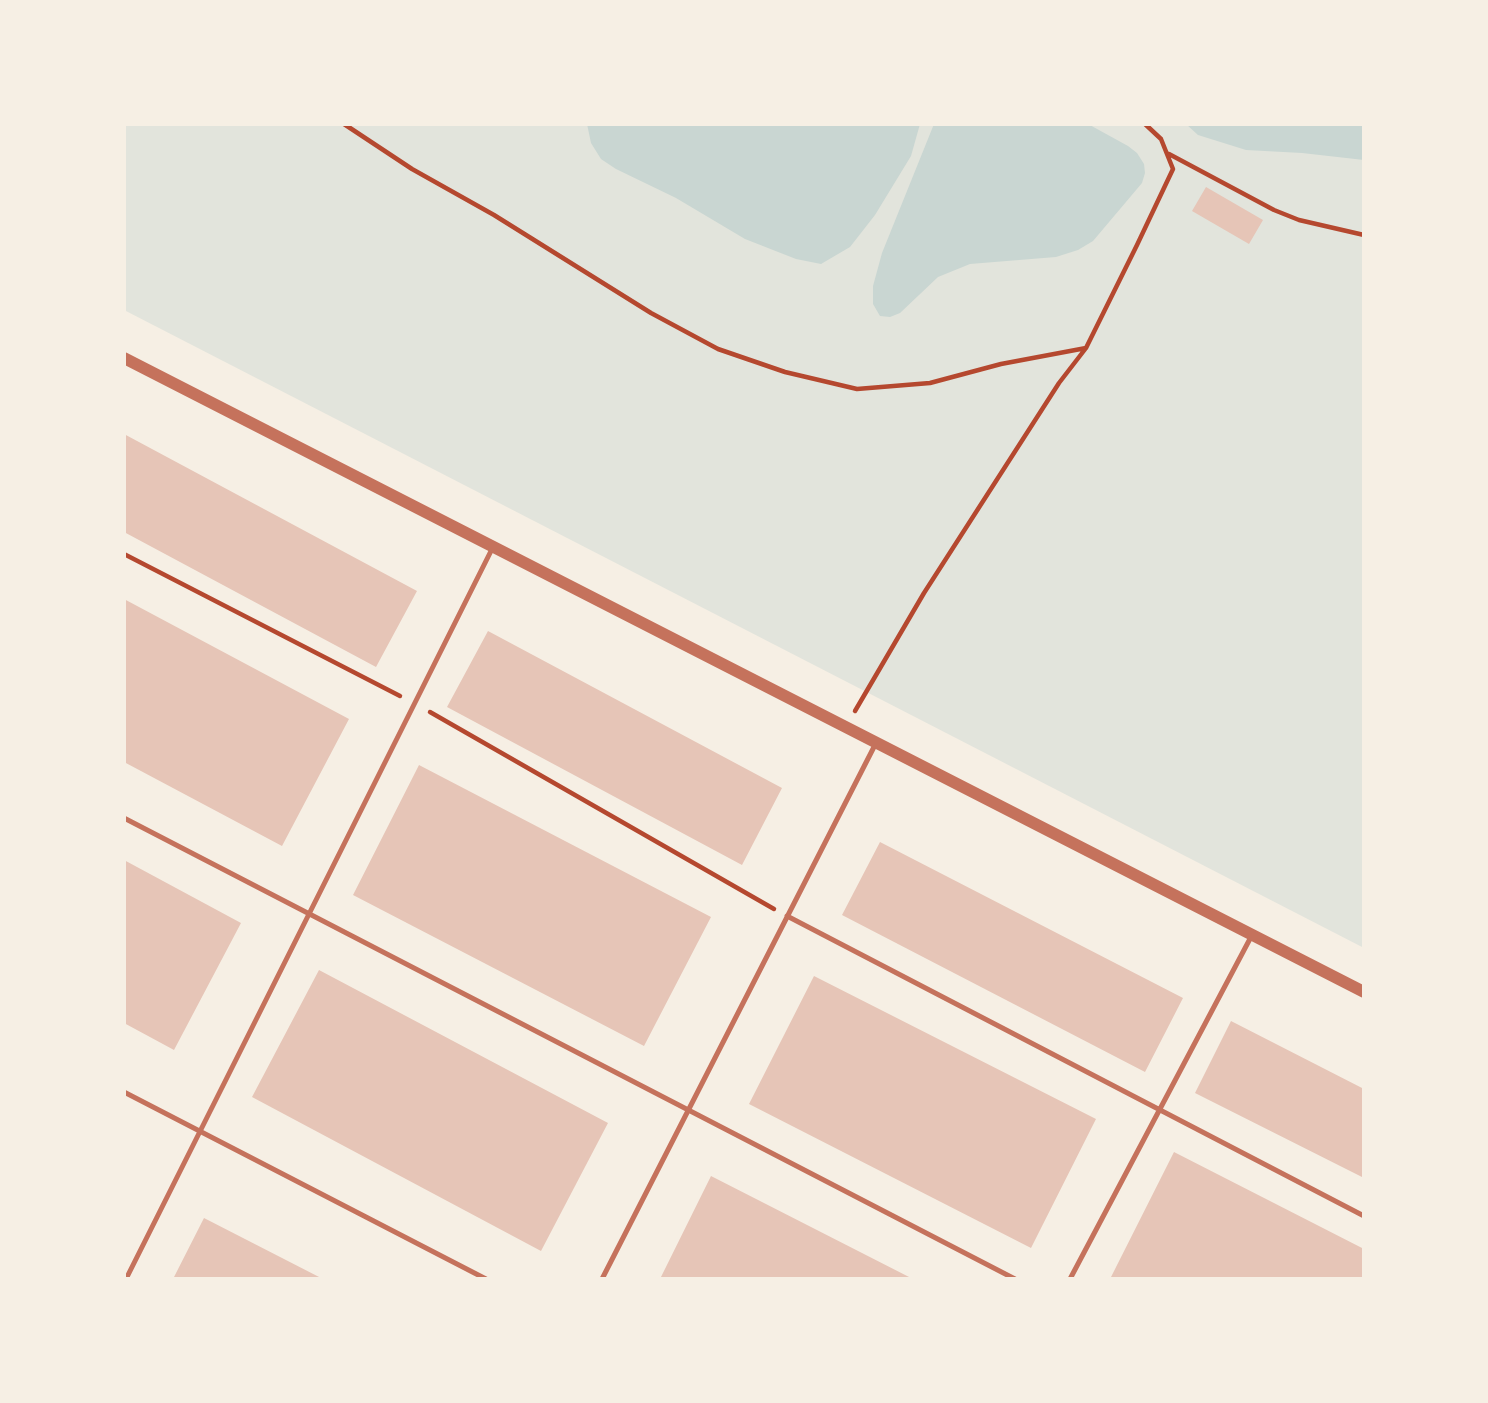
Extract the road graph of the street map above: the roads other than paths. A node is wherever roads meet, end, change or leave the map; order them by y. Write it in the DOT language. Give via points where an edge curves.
graph roads {
  1 [pos="125,359"];
  2 [pos="493,547"];
  3 [pos="876,743"];
  4 [pos="124,818"];
  5 [pos="309,913"];
  6 [pos="787,916"];
  7 [pos="1252,935"];
  8 [pos="1364,992"];
  9 [pos="124,1092"];
  10 [pos="689,1110"];
  11 [pos="1160,1110"];
  12 [pos="200,1131"];
  13 [pos="1364,1216"];
  14 [pos="125,1279"];
  15 [pos="486,1279"];
  16 [pos="602,1279"];
  17 [pos="1016,1279"];
  18 [pos="1070,1279"];
  1 -- 2 [label="street"];
  2 -- 3 [label="street"];
  2 -- 5 [label="lane"];
  3 -- 6 [label="lane"];
  3 -- 7 [label="street"];
  4 -- 5 [label="lane"];
  5 -- 10 [label="lane"];
  5 -- 12 [label="lane"];
  6 -- 10 [label="lane"];
  6 -- 11 [label="lane"];
  7 -- 8 [label="street"];
  7 -- 11 [label="lane"];
  9 -- 12 [label="lane"];
  10 -- 16 [label="lane"];
  10 -- 17 [label="lane"];
  11 -- 13 [label="lane"];
  11 -- 18 [label="lane"];
  12 -- 14 [label="lane"];
  12 -- 15 [label="lane"];
}
